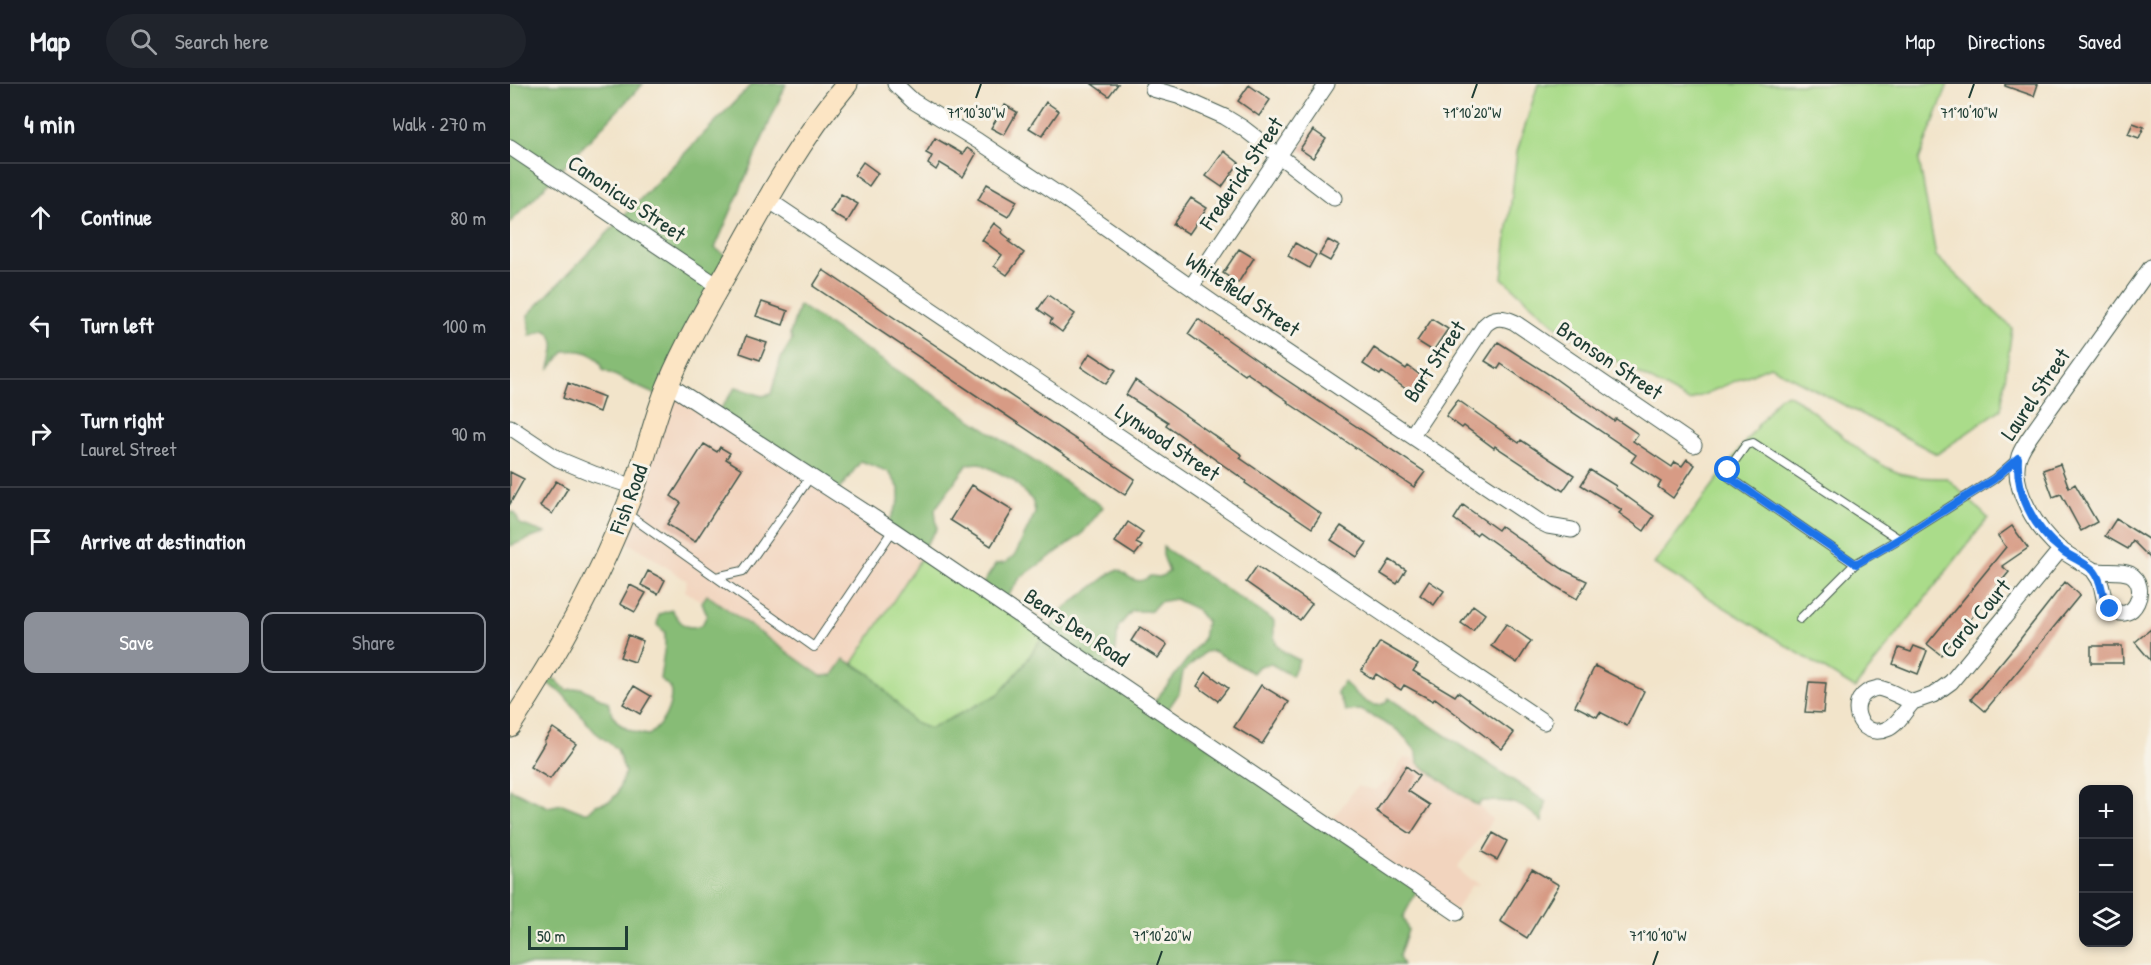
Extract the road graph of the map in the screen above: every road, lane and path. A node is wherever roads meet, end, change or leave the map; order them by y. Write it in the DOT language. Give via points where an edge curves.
graph roads {
  1 [pos="847,84"];
  2 [pos="895,84"];
  3 [pos="1327,84"];
  4 [pos="1153,89"];
  5 [pos="1178,90"];
  6 [pos="510,147"];
  7 [pos="1279,157"];
  8 [pos="1334,198"];
  9 [pos="767,199"];
  10 [pos="2151,267"];
  11 [pos="718,286"];
  12 [pos="1191,287"];
  13 [pos="1498,317"];
  14 [pos="668,384"];
  15 [pos="510,427"];
  16 [pos="1412,435"];
  17 [pos="1694,445"];
  18 [pos="2018,458"];
  19 [pos="811,476"];
  20 [pos="635,487"];
  21 [pos="625,512"];
  22 [pos="893,530"];
  23 [pos="1572,530"];
  24 [pos="1899,539"];
  25 [pos="2061,549"];
  26 [pos="1856,564"];
  27 [pos="2093,570"];
  28 [pos="717,577"];
  29 [pos="1800,619"];
  30 [pos="1913,702"];
  31 [pos="1544,722"];
  32 [pos="510,726"];
  33 [pos="1457,913"];
  1 -- 9 [label="main road, Fish Road" via="797,150"];
  2 -- 12 [label="street, Whitefield Street" via="914,101 1058,194"];
  3 -- 7 [label="street, Frederick Street"];
  4 -- 5 [label="street"];
  5 -- 7 [label="street" via="1225,117"];
  6 -- 11 [label="street, Canonicus Street"];
  7 -- 8 [label="street"];
  7 -- 12 [label="street, Frederick Street"];
  9 -- 11 [label="main road, Fish Road"];
  9 -- 31 [label="street, Lynwood Street"];
  10 -- 18 [label="street, Laurel Street"];
  11 -- 14 [label="main road, Fish Road"];
  12 -- 16 [label="street, Whitefield Street"];
  13 -- 16 [label="street, Bart Street" via="1485,325"];
  13 -- 17 [label="street, Bronson Street" via="1514,322"];
  14 -- 19 [label="street, Bears Den Road"];
  14 -- 20 [label="main road, Fish Road"];
  15 -- 20 [label="street" via="558,459"];
  16 -- 23 [label="street, Whitefield Street" via="1540,522"];
  18 -- 24 [label="lane" via="1994,479"];
  18 -- 25 [label="street, Laurel Street" via="2023,499"];
  19 -- 22 [label="street, Bears Den Road"];
  19 -- 28 [label="lane" via="743,571"];
  20 -- 21 [label="main road, Fish Road"];
  21 -- 28 [label="lane"];
  21 -- 32 [label="main road, Fish Road" via="569,627"];
  22 -- 28 [label="lane" via="814,647"];
  22 -- 33 [label="street, Bears Den Road"];
  24 -- 26 [label="lane"];
  24 -- 26 [label="lane" via="1753,443 1746,445 1728,470 1729,477"];
  25 -- 27 [label="street, Laurel Street"];
  25 -- 30 [label="street, Carol Court" via="1951,682 1933,696"];
  26 -- 29 [label="lane"];
}
